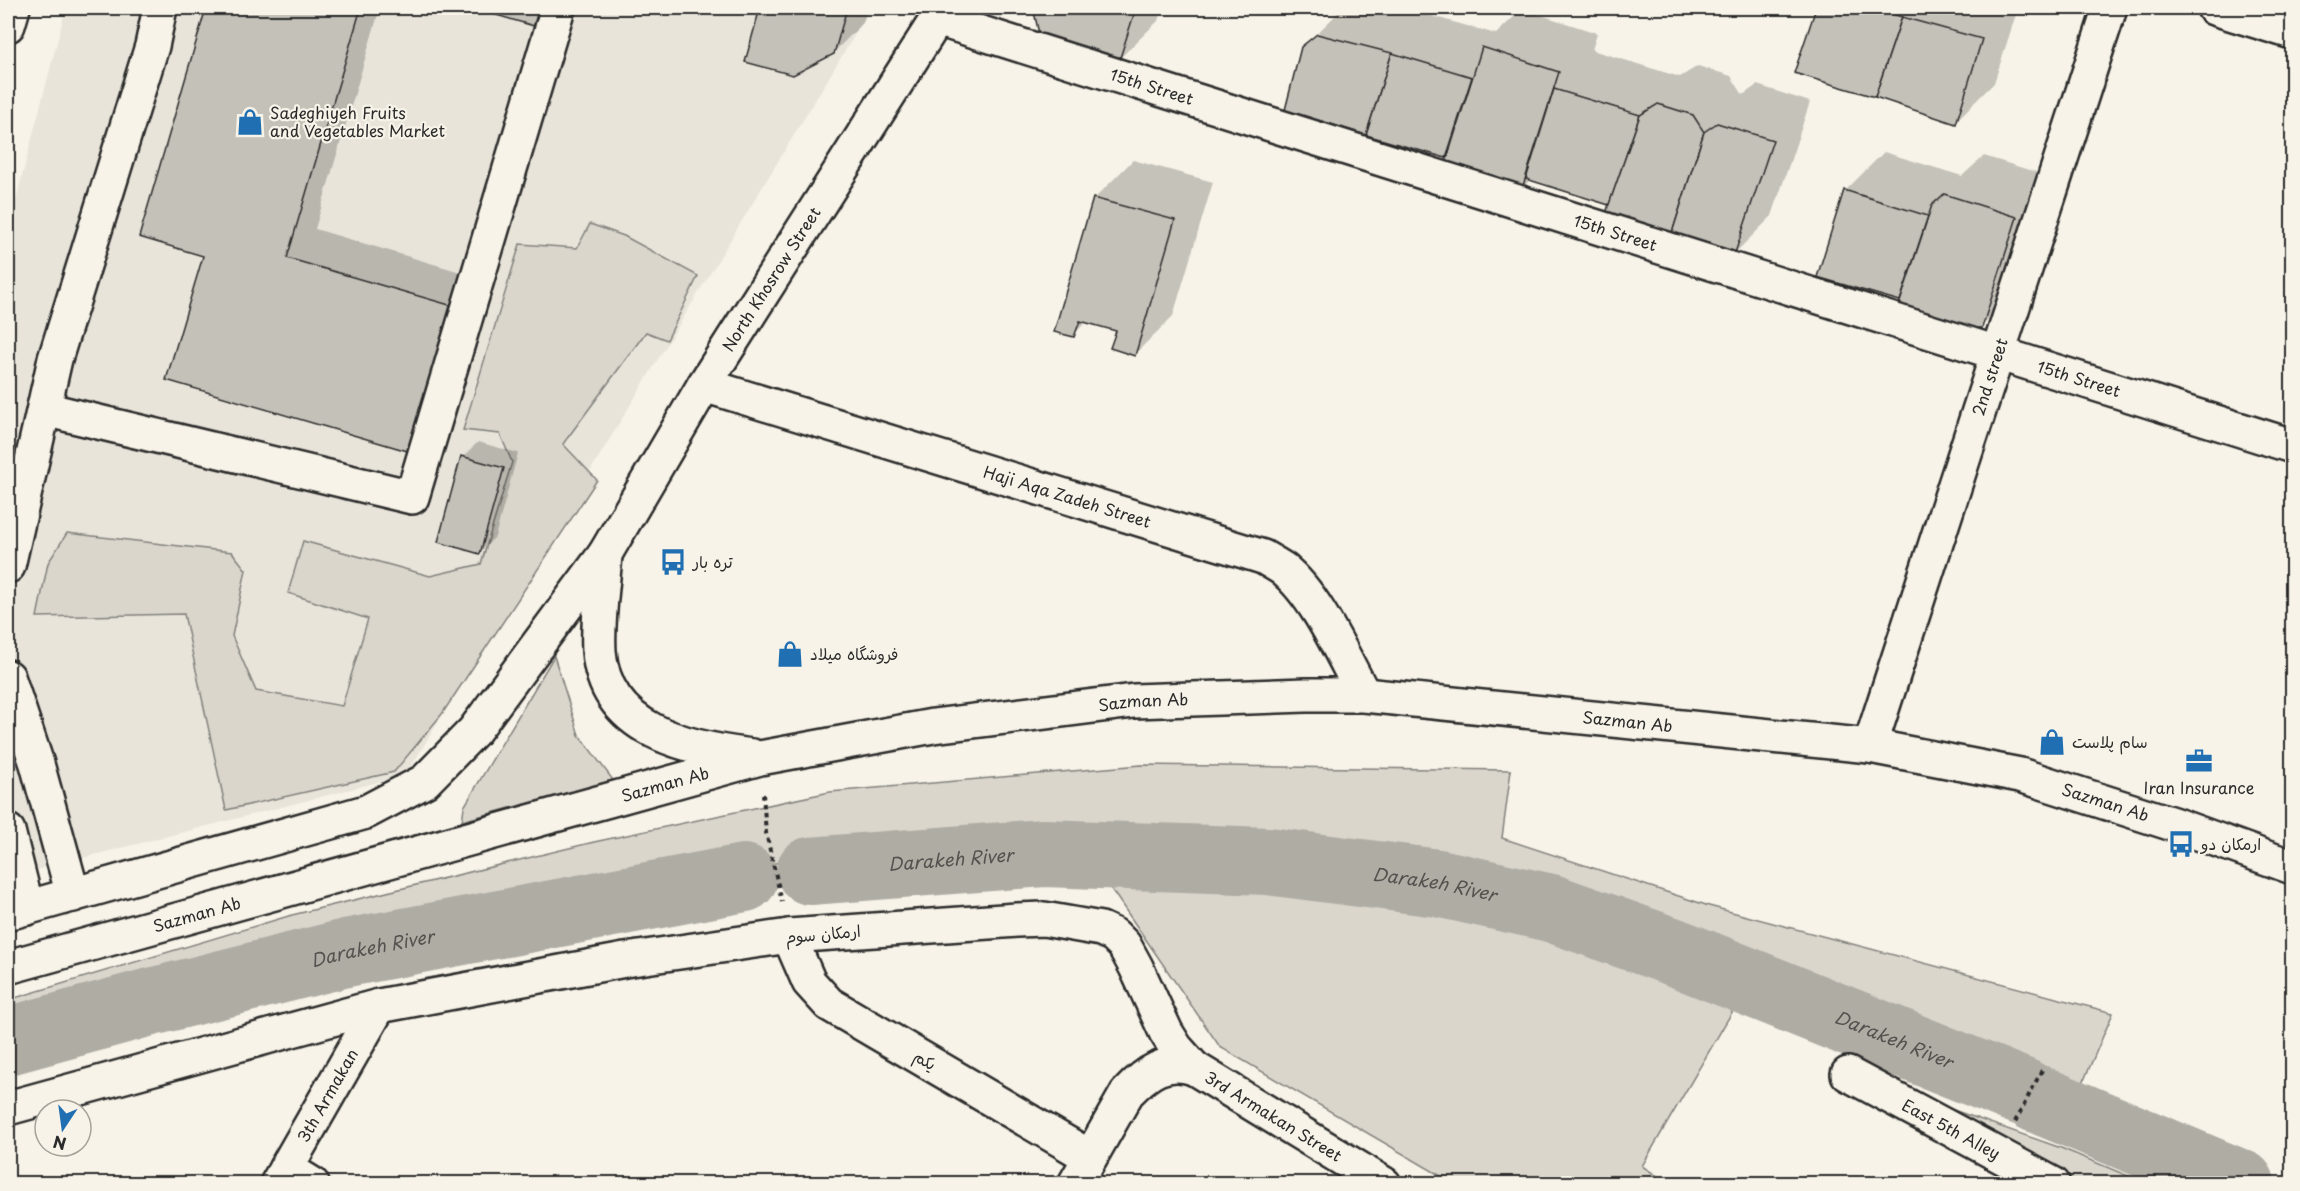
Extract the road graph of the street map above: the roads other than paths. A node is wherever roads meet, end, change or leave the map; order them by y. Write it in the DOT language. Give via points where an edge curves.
graph roads {
  1 [pos="13,8"];
  2 [pos="160,8"];
  3 [pos="558,8"];
  4 [pos="2110,8"];
  5 [pos="2214,8"];
  6 [pos="940,13"];
  7 [pos="8,25"];
  8 [pos="2292,32"];
  9 [pos="1998,353"];
  10 [pos="704,385"];
  11 [pos="44,409"];
  12 [pos="2292,446"];
  13 [pos="605,554"];
  14 [pos="8,566"];
  15 [pos="8,677"];
  16 [pos="1364,695"];
  17 [pos="1870,746"];
  18 [pos="760,758"];
  19 [pos="8,831"];
  20 [pos="2292,867"];
  21 [pos="73,895"];
  22 [pos="17,910"];
  23 [pos="786,921"];
  24 [pos="87,945"];
  25 [pos="39,958"];
  26 [pos="8,967"];
  27 [pos="379,1006"];
  28 [pos="1194,1068"];
  29 [pos="1848,1074"];
  30 [pos="8,1108"];
  31 [pos="1082,1170"];
  32 [pos="292,1178"];
  33 [pos="2034,1179"];
  34 [pos="1384,1184"];
  1 -- 7 [label="main road"];
  2 -- 11 [label="main road" via="152,46 55,360"];
  3 -- 11 [label="main road" via="412,497"];
  4 -- 9 [label="main road, 2nd street"];
  5 -- 8 [label="main road"];
  6 -- 9 [label="main road, 15th Street"];
  6 -- 10 [label="main road, North Khosrow Street"];
  9 -- 12 [label="main road, 15th Street"];
  9 -- 17 [label="main road, 2nd street"];
  10 -- 13 [label="main road, North Khosrow Street"];
  10 -- 16 [label="main road, Haji Aqa Zadeh Street" via="1263,557 1296,581"];
  11 -- 14 [label="main road"];
  13 -- 18 [label="main road" via="599,651 604,680 619,704 640,725 665,737"];
  13 -- 21 [label="main road" via="474,731 425,781 366,812"];
  15 -- 21 [label="main road"];
  16 -- 17 [label="main road, Sazman Ab"];
  16 -- 18 [label="main road, Sazman Ab" via="1134,701 933,726"];
  17 -- 20 [label="main road, Sazman Ab" via="2020,775"];
  18 -- 24 [label="main road, Sazman Ab"];
  19 -- 22 [label="main road"];
  21 -- 22 [label="main road"];
  21 -- 24 [label="main road"];
  22 -- 25 [label="main road"];
  23 -- 27 [label="main road, ارمکان سوم" via="625,960"];
  23 -- 28 [label="main road, ارمکان سوم" via="1035,920 1101,929 1124,945 1166,1032"];
  23 -- 31 [label="main road, یکم" via="809,982 829,1004"];
  24 -- 25 [label="main road, Sazman Ab"];
  25 -- 26 [label="main road, Sazman Ab"];
  27 -- 30 [label="main road, ارمکان سوم"];
  27 -- 32 [label="main road, 3th Armakan"];
  28 -- 31 [label="main road" via="1184,1064 1161,1066 1139,1080 1127,1093"];
  28 -- 34 [label="main road, 3rd Armakan Street"];
  29 -- 33 [label="main road, East 5th Alley"];
}
